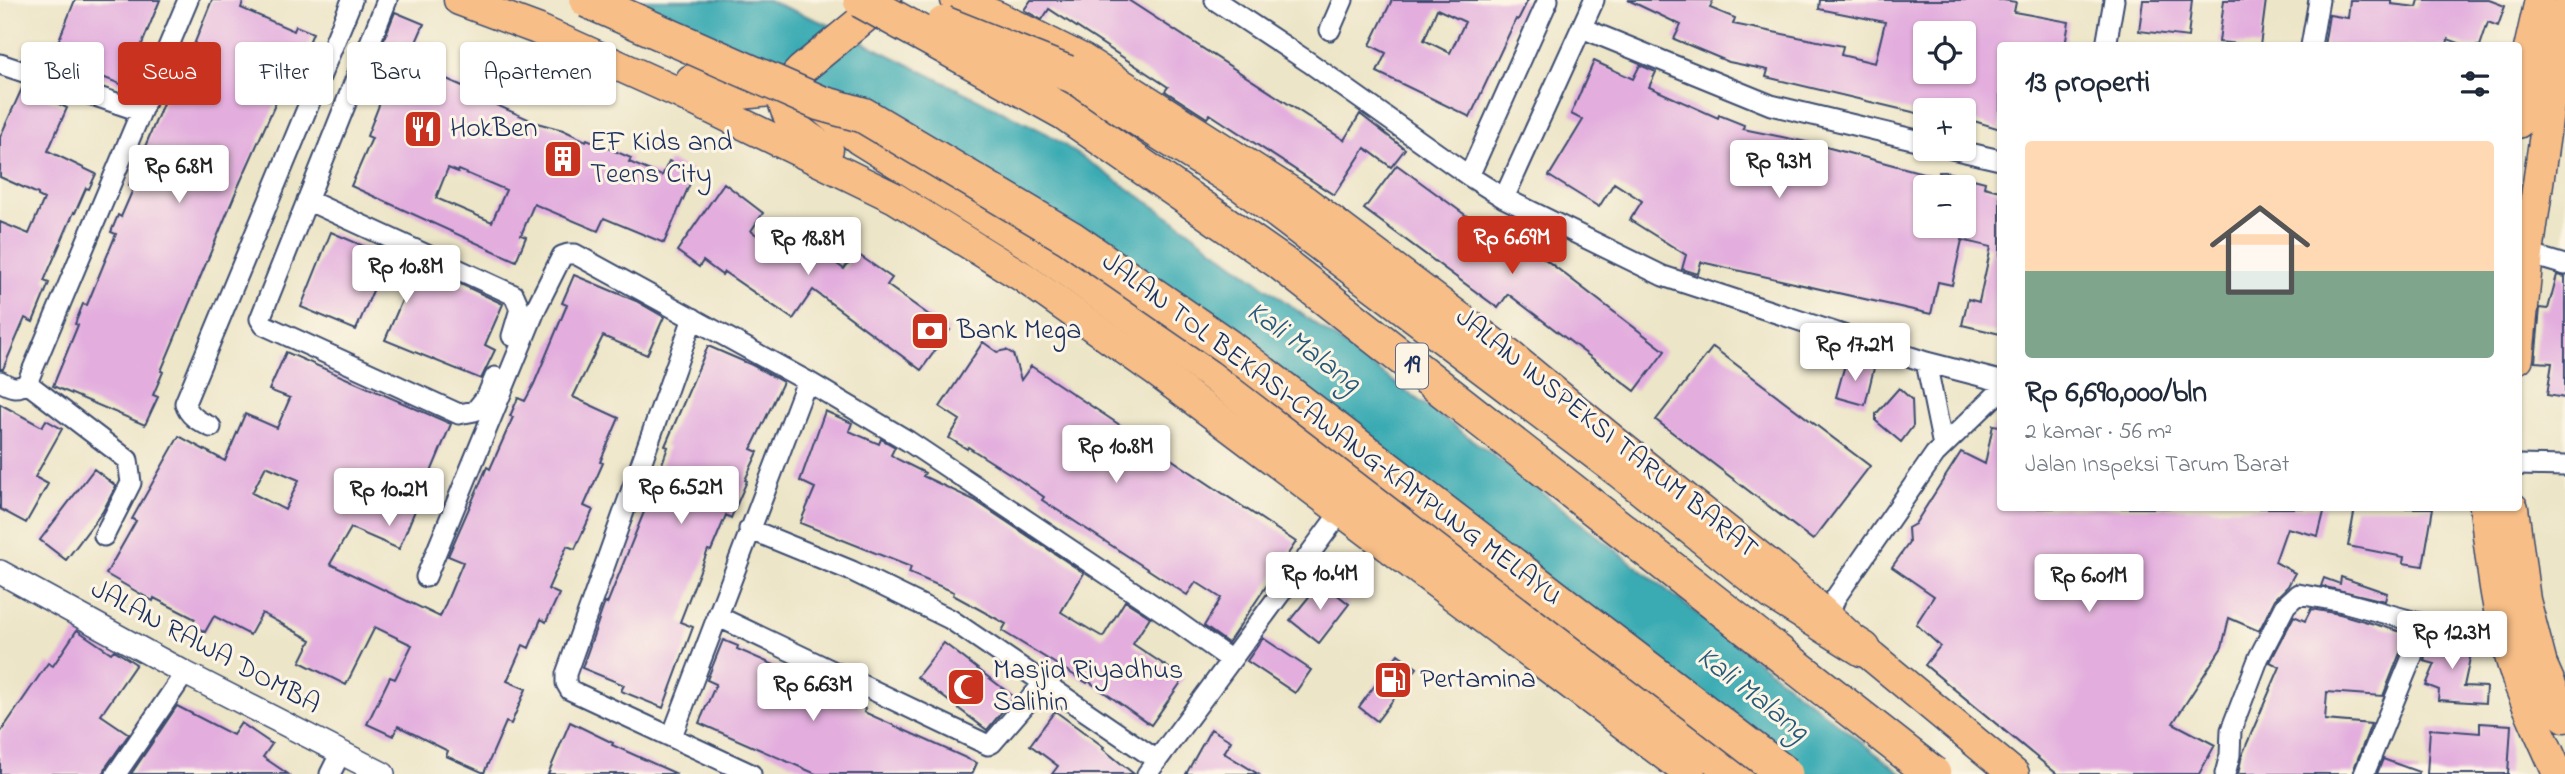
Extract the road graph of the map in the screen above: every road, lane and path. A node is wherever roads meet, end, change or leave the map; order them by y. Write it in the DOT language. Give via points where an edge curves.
graph roads {
  1 [pos="188,0"];
  2 [pos="352,0"];
  3 [pos="387,0"];
  4 [pos="459,0"];
  5 [pos="514,0"];
  6 [pos="587,0"];
  7 [pos="861,0"];
  8 [pos="884,0"];
  9 [pos="956,0"];
  10 [pos="1215,0"];
  11 [pos="1343,0"];
  12 [pos="1548,0"];
  13 [pos="1594,0"];
  14 [pos="2113,0"];
  15 [pos="2319,0"];
  16 [pos="2540,0"];
  17 [pos="1582,28"];
  18 [pos="2563,28"];
  19 [pos="1329,30"];
  20 [pos="2107,42"];
  21 [pos="2312,42"];
  22 [pos="0,64"];
  23 [pos="783,89"];
  24 [pos="2522,96"];
  25 [pos="820,103"];
  26 [pos="140,111"];
  27 [pos="1913,139"];
  28 [pos="1976,154"];
  29 [pos="1997,159"];
  30 [pos="1469,176"];
  31 [pos="895,198"];
  32 [pos="1504,198"];
  33 [pos="307,200"];
  34 [pos="2528,254"];
  35 [pos="2565,265"];
  36 [pos="2522,316"];
  37 [pos="693,318"];
  38 [pos="1926,362"];
  39 [pos="1997,380"];
  40 [pos="0,381"];
  41 [pos="807,381"];
  42 [pos="27,383"];
  43 [pos="1997,394"];
  44 [pos="211,426"];
  45 [pos="1943,446"];
  46 [pos="2522,465"];
  47 [pos="2565,466"];
  48 [pos="1342,510"];
  49 [pos="2486,511"];
  50 [pos="2514,511"];
  51 [pos="749,529"];
  52 [pos="104,536"];
  53 [pos="0,572"];
  54 [pos="426,577"];
  55 [pos="717,616"];
  56 [pos="1833,619"];
  57 [pos="2420,623"];
  58 [pos="2504,636"];
  59 [pos="1863,649"];
  60 [pos="1231,660"];
  61 [pos="185,673"];
  62 [pos="1044,683"];
  63 [pos="2565,717"];
  64 [pos="671,736"];
  65 [pos="335,764"];
  66 [pos="1152,767"];
  67 [pos="116,774"];
  68 [pos="383,774"];
  69 [pos="751,774"];
  70 [pos="1690,774"];
  71 [pos="1738,774"];
  72 [pos="1785,774"];
  73 [pos="1933,774"];
  74 [pos="2014,774"];
  75 [pos="2225,774"];
  76 [pos="2364,774"];
  77 [pos="2558,774"];
  1 -- 26 [label="street"];
  2 -- 44 [label="street" via="185,404 199,421"];
  3 -- 33 [label="street"];
  4 -- 31 [label="main road" via="537,29 677,92"];
  5 -- 23 [label="main road" via="718,91 731,95"];
  6 -- 25 [label="highway, JALAN TOL BEKASI–CAWANG–KAMPUNG MELAYU, bridge"];
  7 -- 73 [label="highway, 19, bridge" via="1064,112 1280,262"];
  8 -- 23 [label="main road, bridge"];
  8 -- 59 [label="highway, bridge" via="1068,73 1245,186 1620,470 1774,594"];
  9 -- 56 [label="main road, JALAN INSPEKSI TARUM BARAT" via="1082,59 1305,201 1512,357"];
  10 -- 30 [label="street"];
  11 -- 19 [label="street"];
  12 -- 30 [label="street"];
  13 -- 17 [label="street"];
  14 -- 20 [label="street"];
  15 -- 21 [label="street"];
  16 -- 24 [label="main road"];
  17 -- 27 [label="street" via="1771,105"];
  17 -- 32 [label="street"];
  18 -- 34 [label="main road"];
  22 -- 26 [label="street"];
  23 -- 31 [label="main road" via="782,104 791,123 876,176"];
  25 -- 71 [label="highway" via="860,137 1033,244 1214,374"];
  25 -- 72 [label="highway, JALAN TOL BEKASI–CAWANG–KAMPUNG MELAYU, bridge" via="863,115 1070,237 1228,346"];
  26 -- 42 [label="street"];
  28 -- 29 [label="street"];
  30 -- 32 [label="street"];
  31 -- 48 [label="main road" via="1076,312"];
  32 -- 38 [label="street" via="1663,276"];
  33 -- 33 [label="street" via="514,295 520,309 518,320 487,396 475,411 464,414 260,319"];
  34 -- 35 [label="street"];
  34 -- 36 [label="main road"];
  37 -- 41 [label="street"];
  37 -- 54 [label="street" via="575,254 562,256 537,306"];
  37 -- 64 [label="street" via="566,674 570,690"];
  38 -- 39 [label="street"];
  38 -- 45 [label="street"];
  40 -- 42 [label="street" via="11,387"];
  41 -- 51 [label="street"];
  41 -- 60 [label="street" via="908,440"];
  42 -- 52 [label="street" via="128,460 131,483"];
  43 -- 45 [label="street"];
  45 -- 56 [label="street" via="1836,597"];
  46 -- 47 [label="street"];
  48 -- 60 [label="street"];
  48 -- 70 [label="main road"];
  49 -- 58 [label="main road"];
  50 -- 63 [label="main road" via="2525,600 2542,665"];
  51 -- 55 [label="street"];
  51 -- 62 [label="street" via="950,619"];
  53 -- 61 [label="street, JALAN RAWA DOMBA"];
  55 -- 62 [label="street" via="988,745"];
  55 -- 64 [label="street"];
  56 -- 59 [label="main road, JALAN INSPEKSI TARUM BARAT"];
  57 -- 58 [label="street"];
  57 -- 75 [label="street" via="2306,594 2292,598 2259,657 2237,713"];
  57 -- 76 [label="street" via="2412,657"];
  58 -- 77 [label="main road"];
  59 -- 74 [label="main road, JALAN INSPEKSI TARUM BARAT"];
  60 -- 66 [label="street"];
  61 -- 65 [label="street, JALAN RAWA DOMBA"];
  61 -- 67 [label="street"];
  62 -- 66 [label="street"];
  64 -- 69 [label="street"];
  65 -- 68 [label="street, JALAN RAWA DOMBA"];
}
